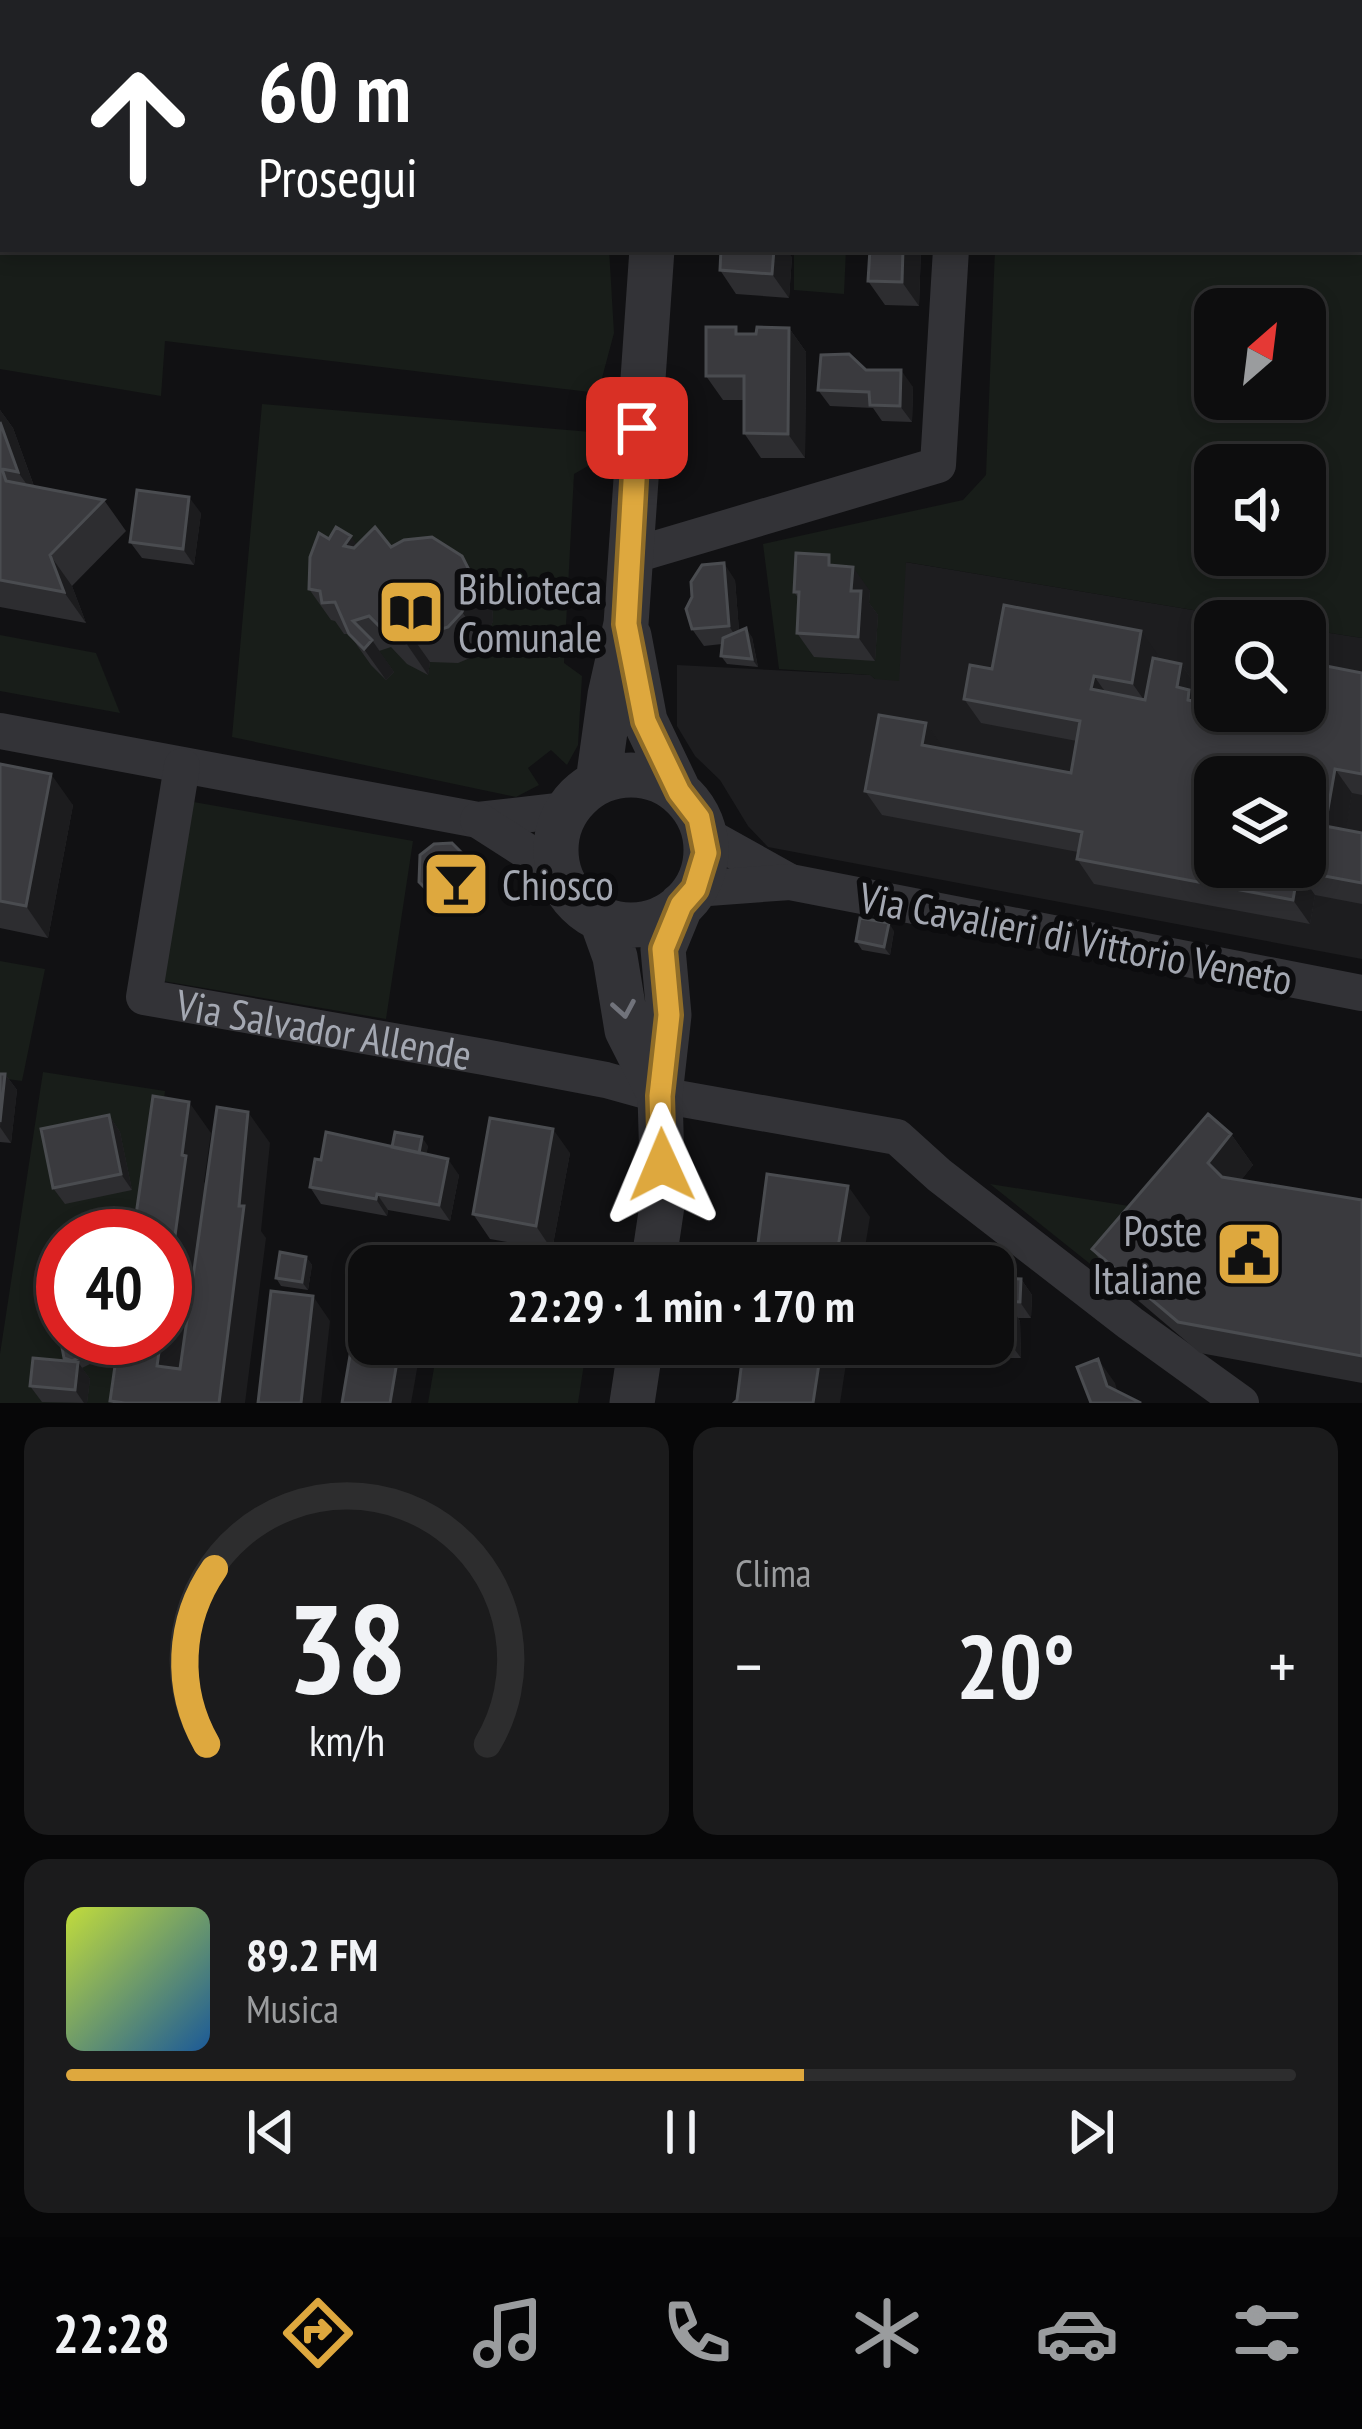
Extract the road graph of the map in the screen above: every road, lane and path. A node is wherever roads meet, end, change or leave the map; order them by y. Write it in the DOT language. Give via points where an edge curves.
graph roads {
  1 [pos="638,252"];
  2 [pos="652,252"];
  3 [pos="951,252"];
  4 [pos="645,313"];
  5 [pos="628,556"];
  6 [pos="626,624"];
  7 [pos="0,731"];
  8 [pos="182,766"];
  9 [pos="679,792"];
  10 [pos="582,796"];
  11 [pos="478,820"];
  12 [pos="704,834"];
  13 [pos="559,872"];
  14 [pos="790,882"];
  15 [pos="688,897"];
  16 [pos="601,918"];
  17 [pos="1362,993"];
  18 [pos="660,1096"];
  19 [pos="656,1245"];
  20 [pos="638,1365"];
  21 [pos="632,1403"];
  22 [pos="1241,1403"];
  1 -- 4 [label="street"];
  2 -- 4 [label="street"];
  3 -- 5 [label="street" via="938,465"];
  4 -- 5 [label="street"];
  5 -- 6 [label="street"];
  6 -- 9 [label="street" via="645,721"];
  6 -- 10 [label="street"];
  7 -- 8 [label="street"];
  8 -- 11 [label="street"];
  8 -- 18 [label="street, Via Salvador Allende" via="144,998"];
  9 -- 10 [label="street" via="618,775"];
  9 -- 12 [label="street"];
  10 -- 11 [label="street"];
  10 -- 13 [label="street" via="555,851"];
  11 -- 13 [label="street"];
  12 -- 14 [label="street, Via Cavalieri di Vittorio Veneto"];
  12 -- 15 [label="street" via="706,853"];
  13 -- 16 [label="street" via="583,908"];
  14 -- 15 [label="street, Via Cavalieri di Vittorio Veneto"];
  14 -- 17 [label="street, Via Cavalieri di Vittorio Veneto"];
  15 -- 16 [label="street" via="643,924"];
  15 -- 18 [label="street" via="663,949 669,1015"];
  16 -- 18 [label="street, one-way" via="627,1030"];
  18 -- 19 [label="street"];
  18 -- 22 [label="street" via="897,1137"];
  20 -- 21 [label="street"];
}
